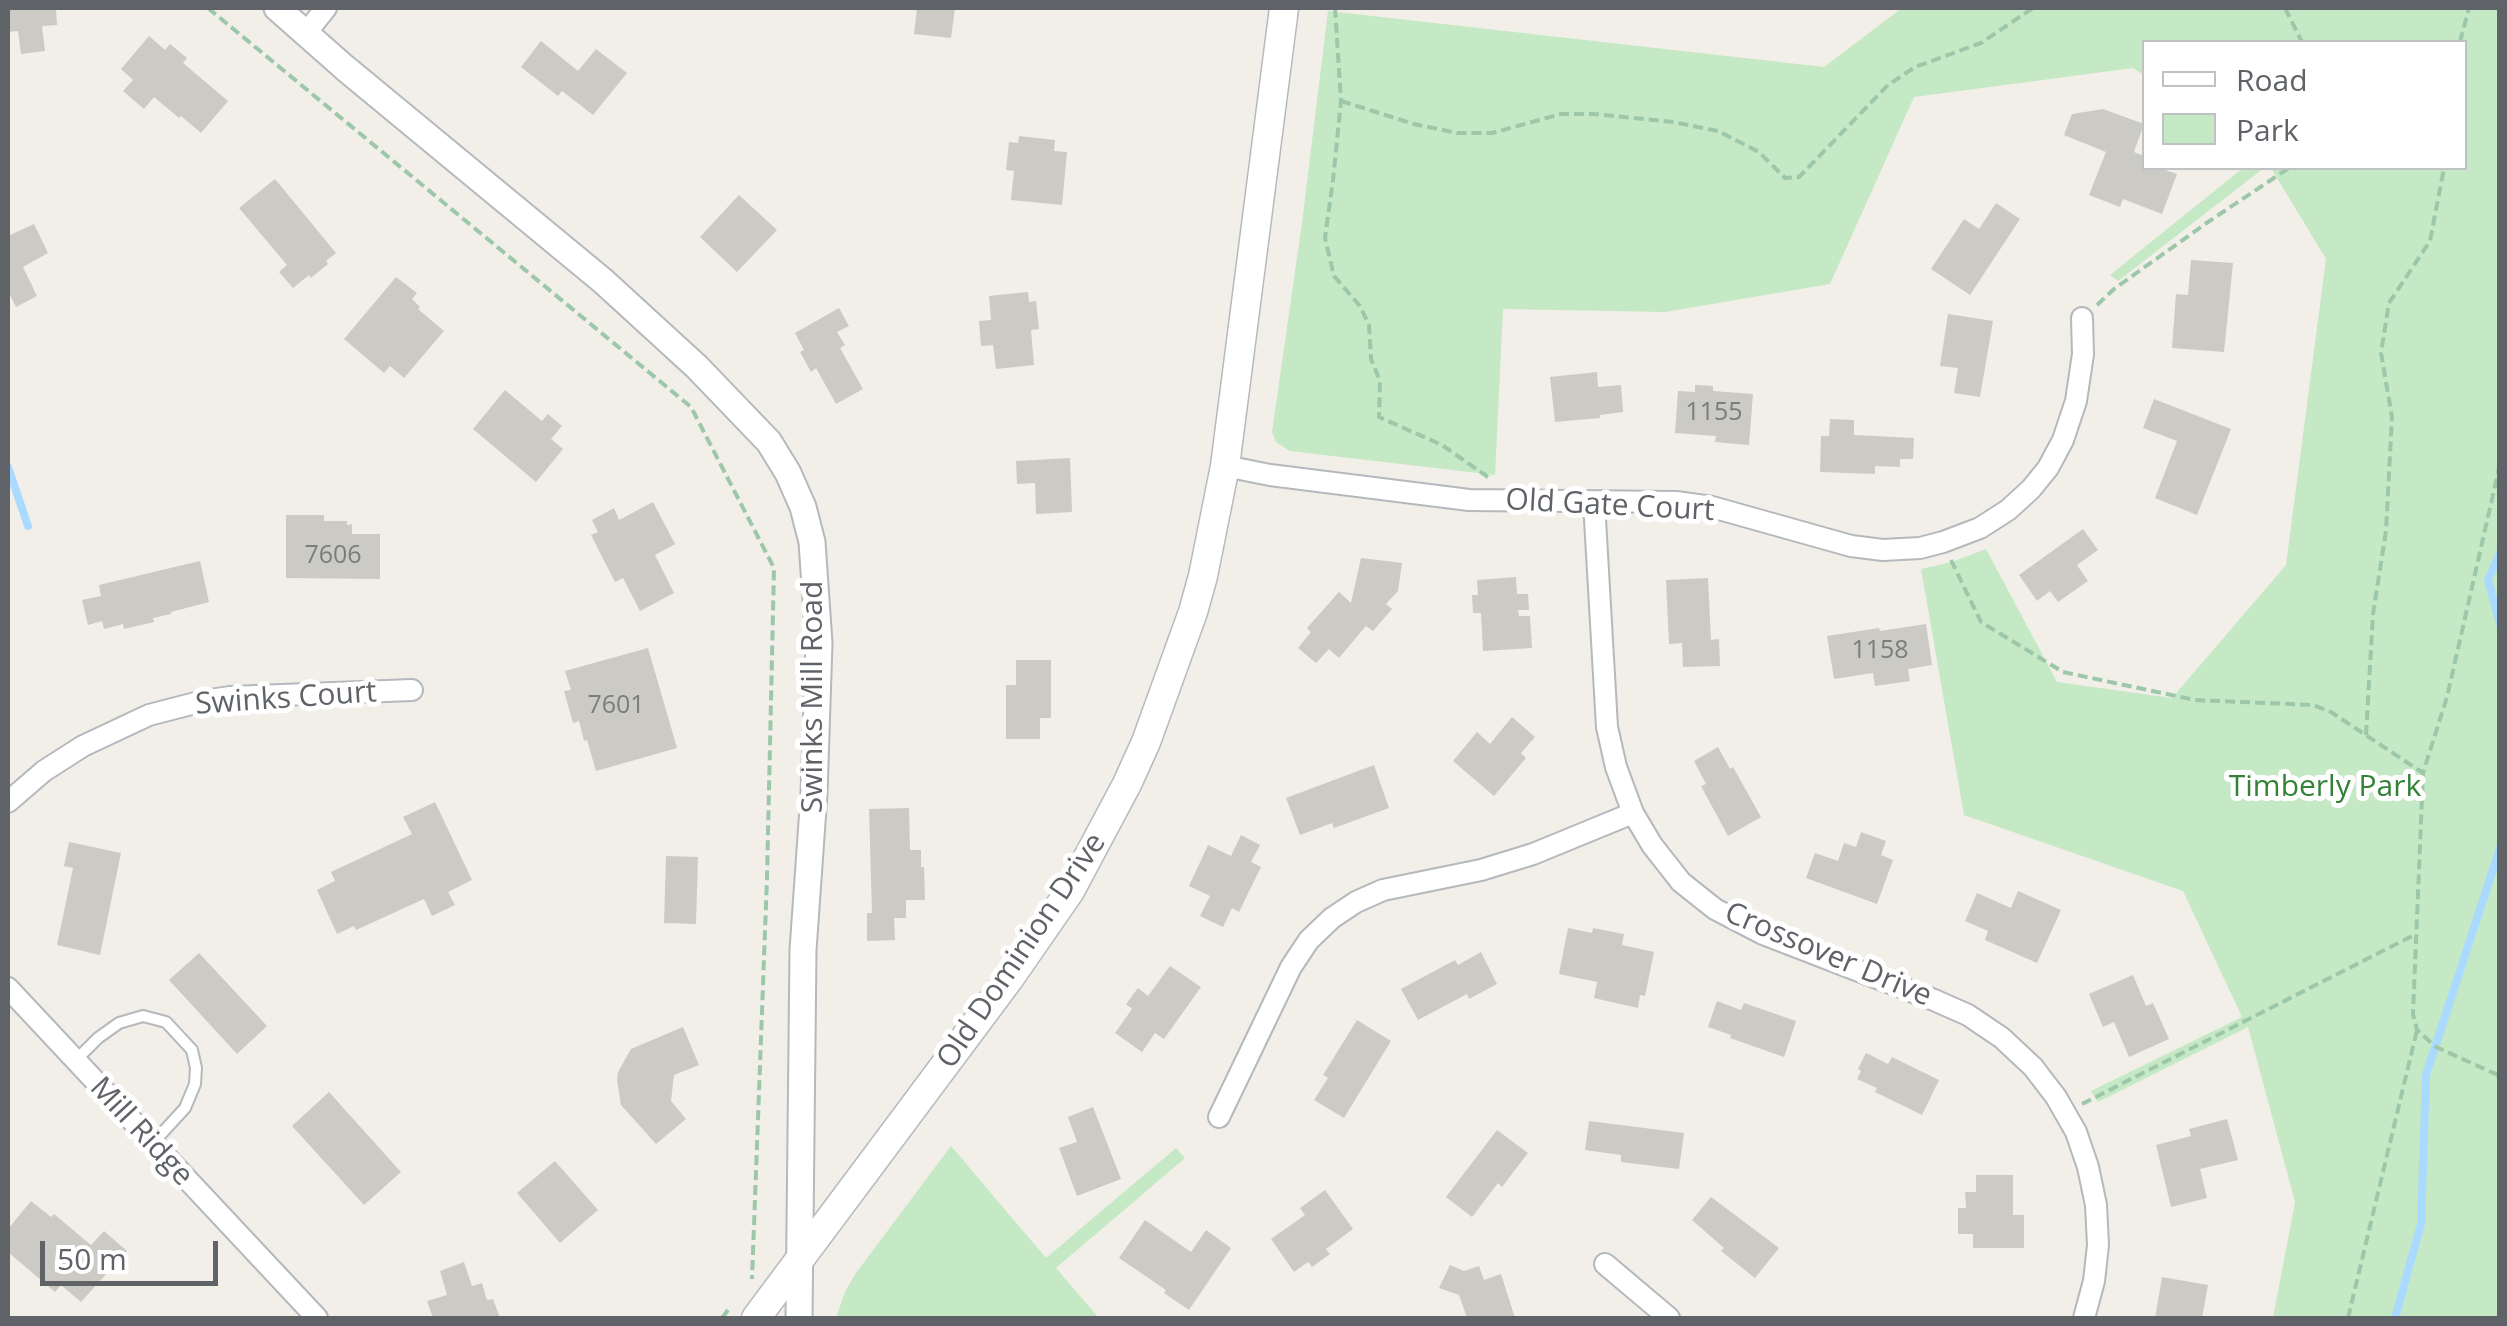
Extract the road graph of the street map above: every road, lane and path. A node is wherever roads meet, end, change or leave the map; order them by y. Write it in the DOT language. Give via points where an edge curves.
graph roads {
  1 [pos="208,8"];
  2 [pos="277,8"];
  3 [pos="326,8"];
  4 [pos="1284,8"];
  5 [pos="1335,8"];
  6 [pos="2033,8"];
  7 [pos="2285,8"];
  8 [pos="2469,8"];
  9 [pos="306,32"];
  10 [pos="2301,40"];
  11 [pos="2461,40"];
  12 [pos="1341,101"];
  13 [pos="2287,170"];
  14 [pos="2444,170"];
  15 [pos="2082,318"];
  16 [pos="2500,464"];
  17 [pos="1225,466"];
  18 [pos="1522,501"];
  19 [pos="1594,502"];
  20 [pos="1943,542"];
  21 [pos="412,690"];
  22 [pos="2366,736"];
  23 [pos="2423,773"];
  24 [pos="8,802"];
  25 [pos="1633,813"];
  26 [pos="2416,934"];
  27 [pos="8,988"];
  28 [pos="2418,1030"];
  29 [pos="75,1061"];
  30 [pos="2500,1076"];
  31 [pos="2065,1113"];
  32 [pos="1219,1117"];
  33 [pos="153,1144"];
  34 [pos="798,1264"];
  35 [pos="1605,1264"];
  36 [pos="743,1292"];
  37 [pos="744,1312"];
  38 [pos="317,1318"];
  39 [pos="722,1318"];
  40 [pos="799,1318"];
  41 [pos="1669,1318"];
  42 [pos="2084,1318"];
  43 [pos="2348,1318"];
  1 -- 36 [label="path" via="691,407 774,568 753,1278"];
  2 -- 9 [label="street, Swinks Mill Road"];
  3 -- 9 [label="street"];
  4 -- 17 [label="main road, Old Dominion Drive"];
  5 -- 12 [label="path"];
  6 -- 12 [label="path" via="1980,43 1915,67 1888,86 1798,177 1785,178 1759,152 1718,131 1674,122 1561,114 1492,132 1457,133"];
  7 -- 10 [label="path"];
  8 -- 11 [label="path"];
  9 -- 34 [label="street, Swinks Mill Road" via="697,367 769,442 803,506 819,643 803,950"];
  12 -- 18 [label="path" via="1324,238 1334,276 1369,325 1379,417 1442,444"];
  13 -- 15 [label="path"];
  14 -- 22 [label="path" via="2430,241 2389,303 2381,354 2392,417"];
  15 -- 20 [label="street, Old Gate Court" via="2076,400 2048,468 2008,510"];
  16 -- 23 [label="path"];
  17 -- 18 [label="street, Old Gate Court" via="1415,495"];
  17 -- 34 [label="main road, Old Dominion Drive" via="1193,612 1146,742 1098,840 1009,979"];
  18 -- 19 [label="street, Old Gate Court"];
  19 -- 20 [label="street, Old Gate Court" via="1712,506 1883,550"];
  19 -- 25 [label="street, Crossover Drive" via="1607,727"];
  20 -- 22 [label="path" via="1981,622 2063,672 2195,700 2314,705"];
  21 -- 24 [label="street, Swinks Court" via="230,698 149,715 84,746"];
  22 -- 23 [label="path"];
  23 -- 26 [label="path"];
  25 -- 31 [label="street, Crossover Drive" via="1681,882 1716,909 1968,1015 2033,1067"];
  25 -- 32 [label="street" via="1482,870 1384,890 1332,918 1291,967"];
  26 -- 28 [label="path"];
  26 -- 31 [label="path"];
  27 -- 29 [label="street, Mill Ridge"];
  28 -- 30 [label="path" via="2436,1046"];
  28 -- 43 [label="path"];
  29 -- 33 [label="street, Mill Ridge"];
  29 -- 33 [label="lane" via="119,1023 143,1016 166,1022 192,1050 195,1084 186,1108"];
  31 -- 42 [label="street, Crossover Drive" via="2096,1205 2096,1263"];
  33 -- 38 [label="street, Mill Ridge"];
  34 -- 37 [label="main road, Old Dominion Drive"];
  34 -- 40 [label="street, Swinks Mill Road"];
  35 -- 41 [label="street"];
  37 -- 39 [label="path"];
}
